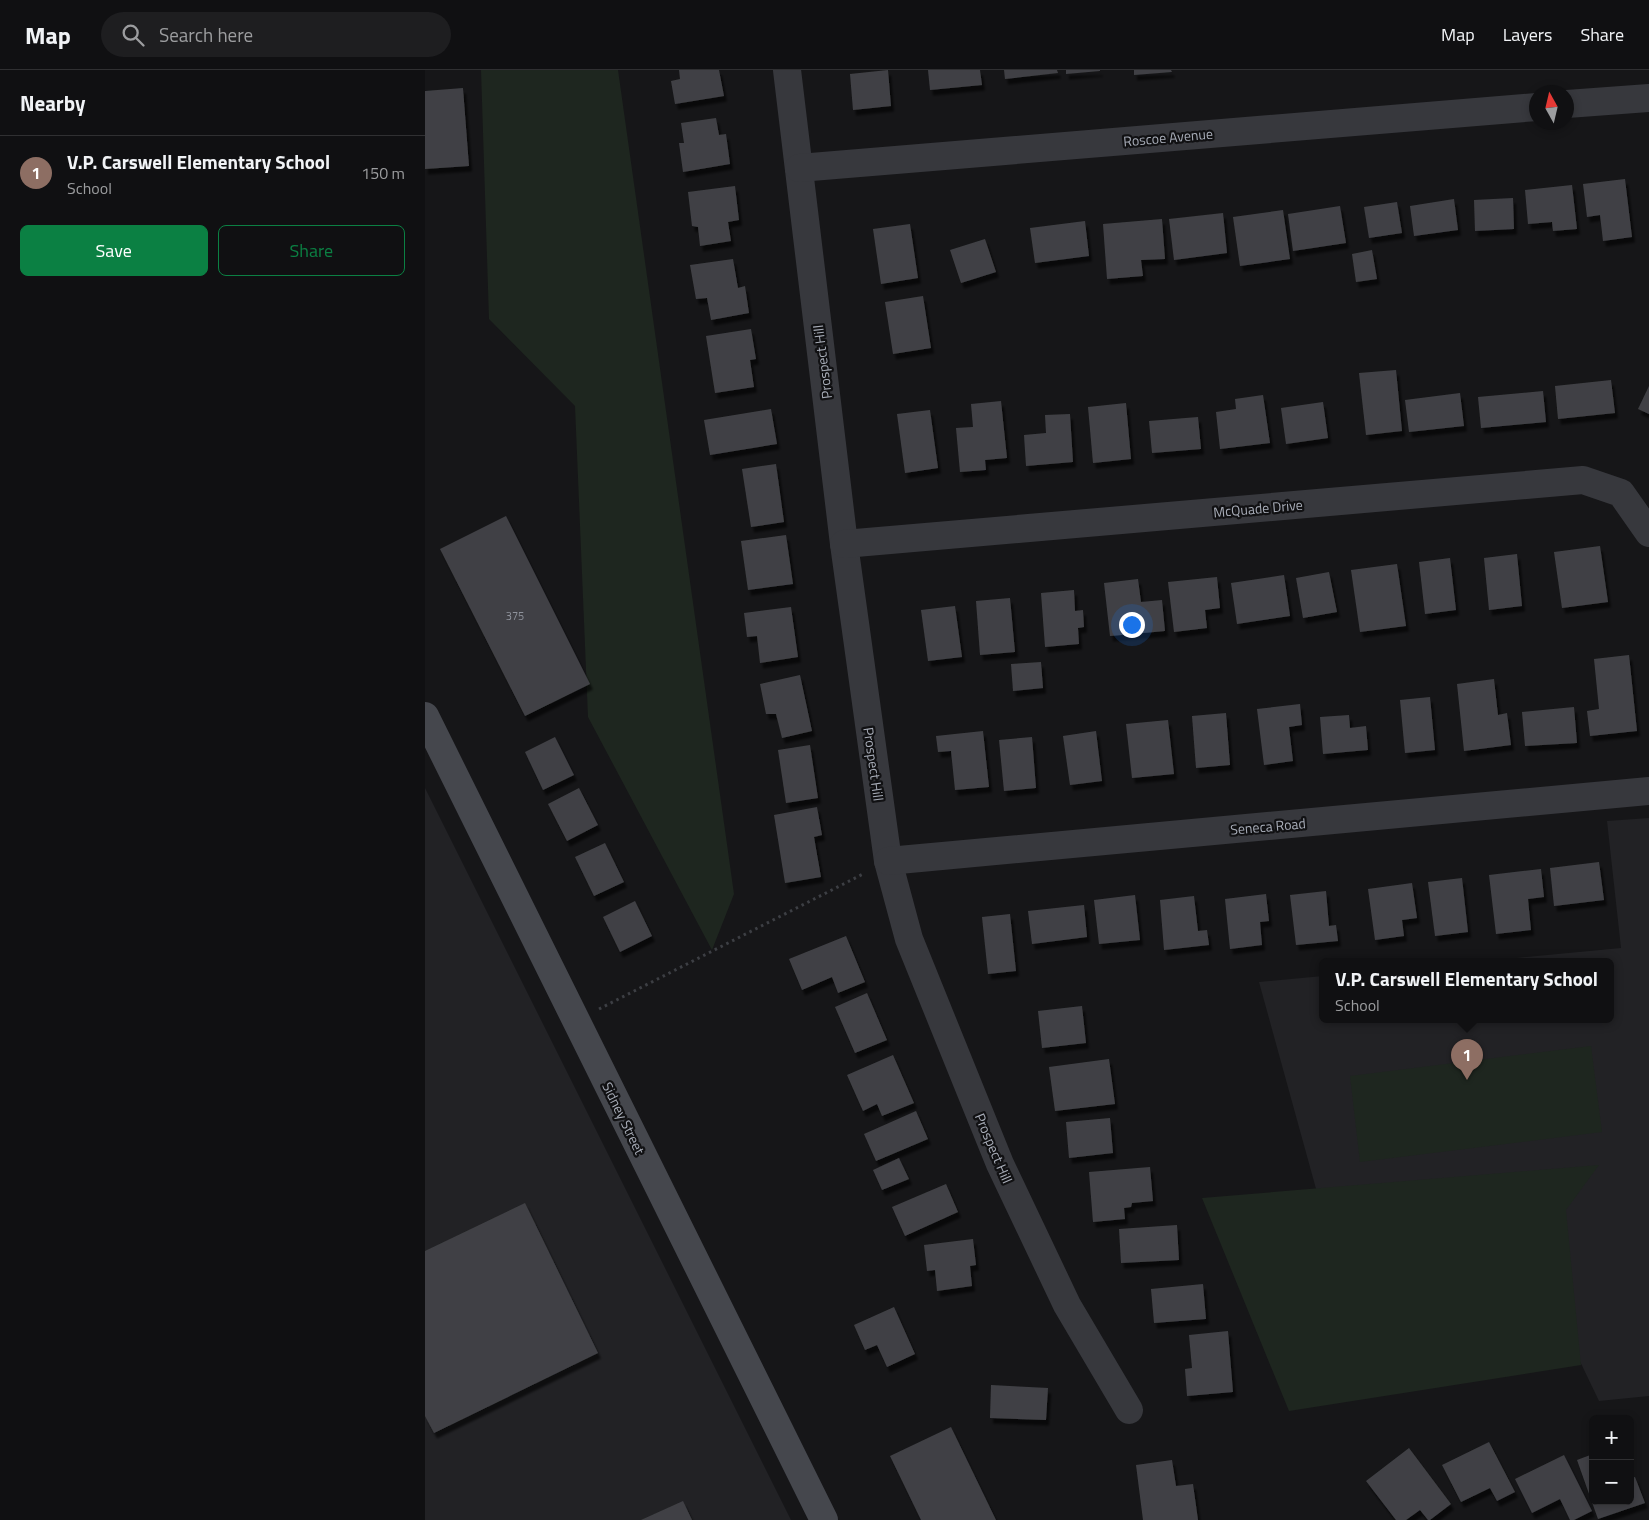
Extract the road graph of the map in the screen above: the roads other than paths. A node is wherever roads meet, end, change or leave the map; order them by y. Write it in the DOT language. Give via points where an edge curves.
graph roads {
  1 [pos="787,70"];
  2 [pos="1649,98"];
  3 [pos="1574,103"];
  4 [pos="1529,108"];
  5 [pos="799,168"];
  6 [pos="1649,533"];
  7 [pos="844,544"];
  8 [pos="425,716"];
  9 [pos="1649,791"];
  10 [pos="888,861"];
  11 [pos="1129,1410"];
  12 [pos="824,1520"];
  1 -- 5 [label="street, Prospect Hill"];
  2 -- 3 [label="street"];
  4 -- 5 [label="street, Roscoe Avenue"];
  5 -- 7 [label="street, Prospect Hill"];
  6 -- 7 [label="street, McQuade Drive" via="1621,494 1583,480"];
  7 -- 10 [label="street, Prospect Hill"];
  8 -- 12 [label="main road, Sidney Street"];
  9 -- 10 [label="street, Seneca Road"];
  10 -- 11 [label="street, Prospect Hill" via="909,939 1000,1164 1067,1305"];
}
